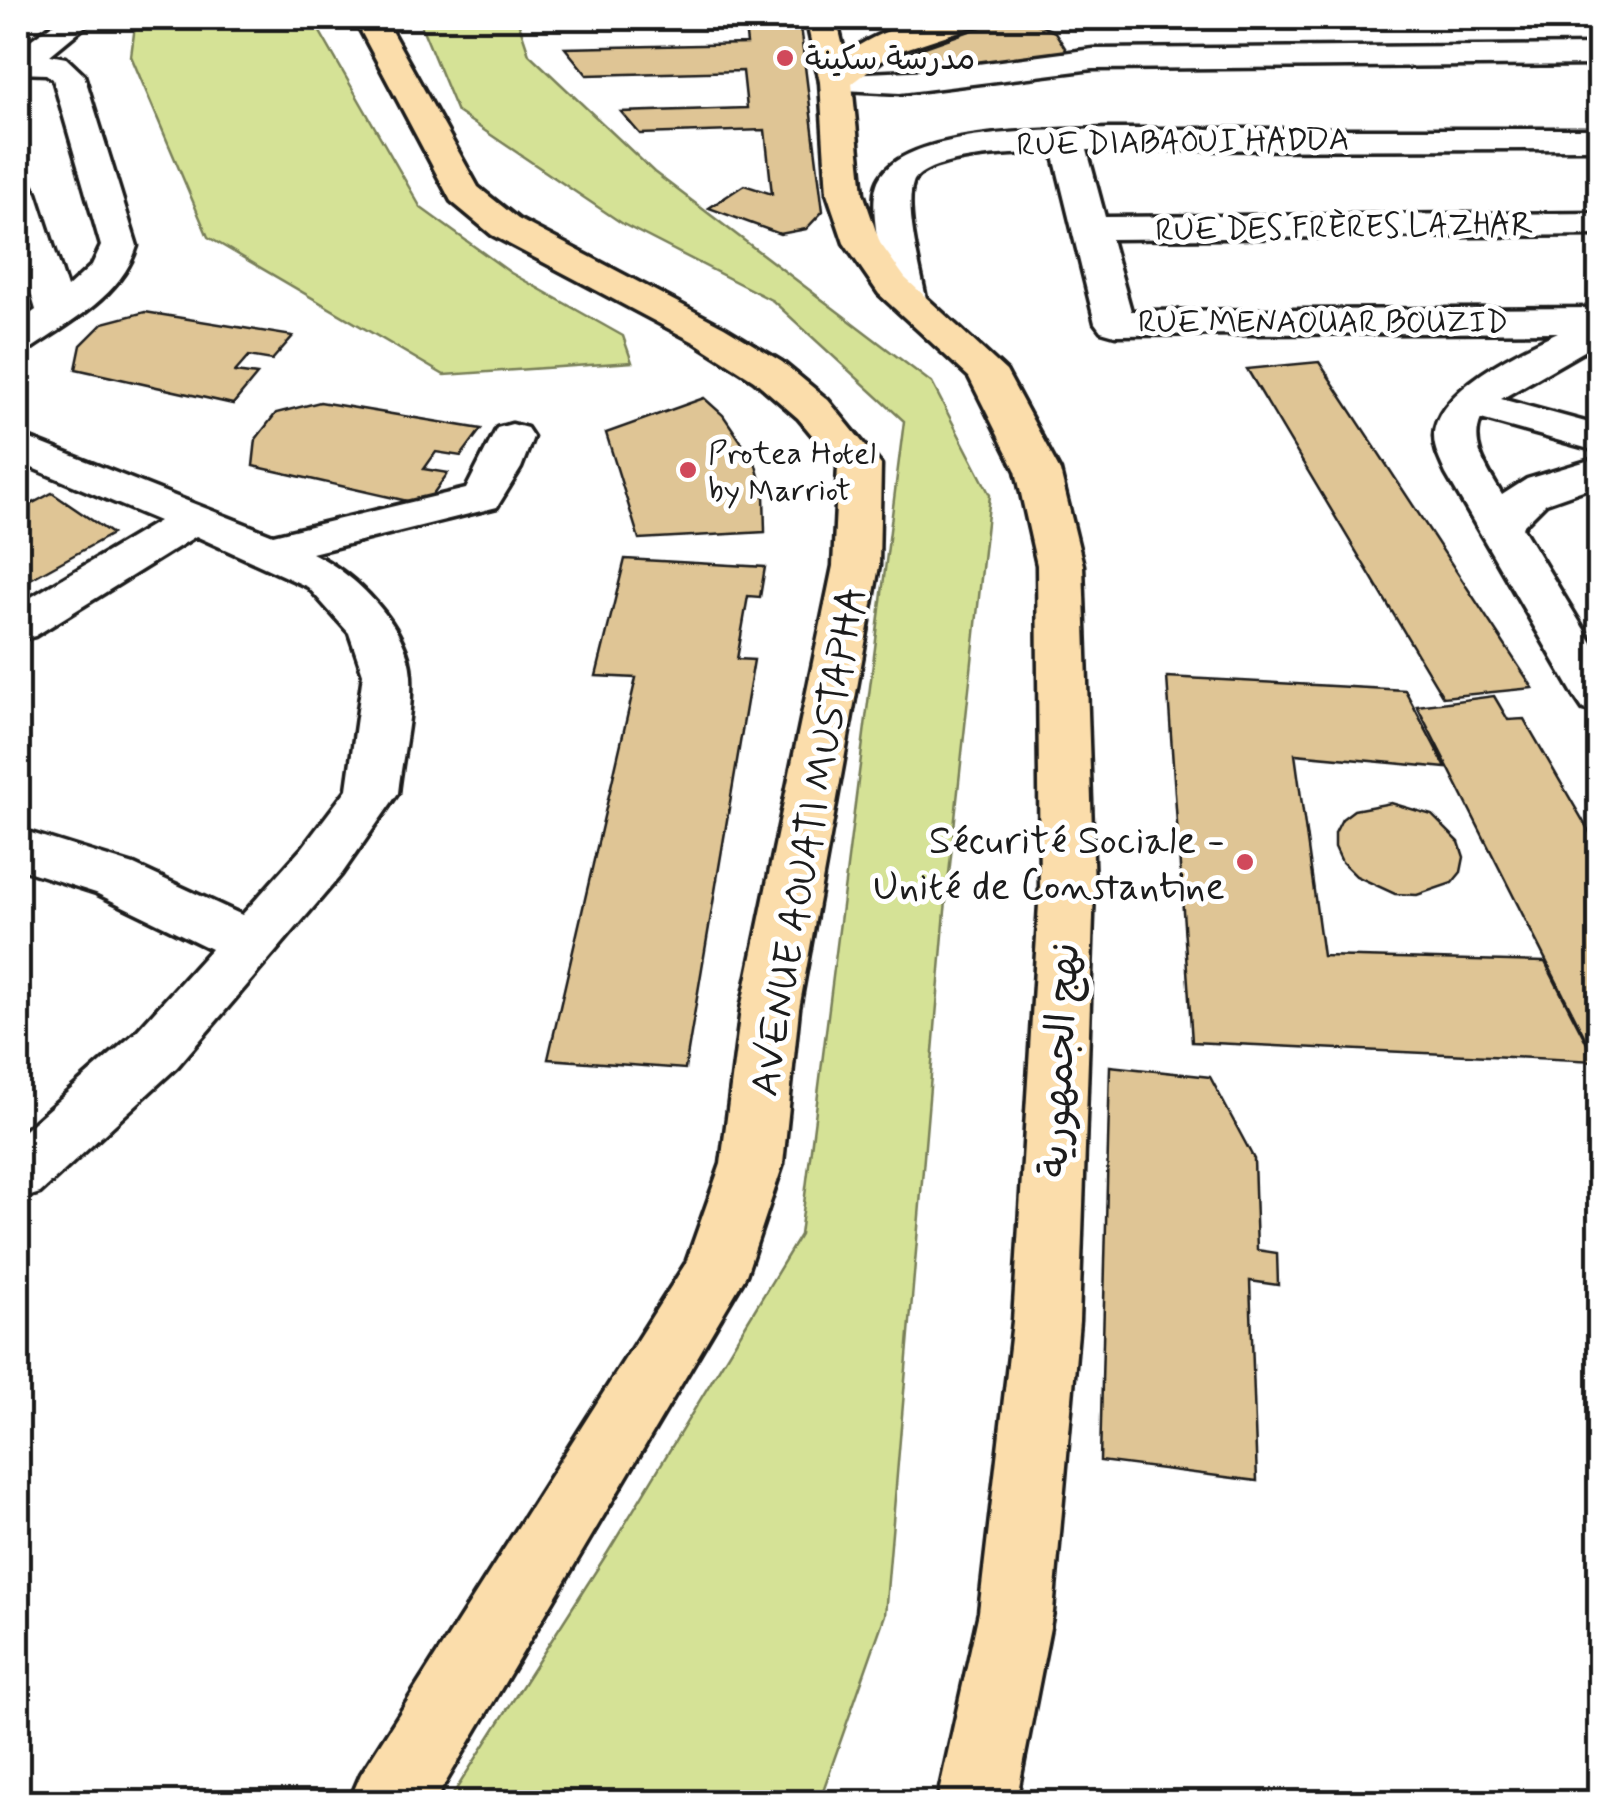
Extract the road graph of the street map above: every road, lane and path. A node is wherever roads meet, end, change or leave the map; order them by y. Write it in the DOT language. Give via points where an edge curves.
graph roads {
  1 [pos="80,18"];
  2 [pos="369,18"];
  3 [pos="821,18"];
  4 [pos="967,18"];
  5 [pos="1292,18"];
  6 [pos="1600,55"];
  7 [pos="1304,56"];
  8 [pos="19,63"];
  9 [pos="836,82"];
  10 [pos="1600,139"];
  11 [pos="1067,140"];
  12 [pos="18,193"];
  13 [pos="1600,224"];
  14 [pos="1089,228"];
  15 [pos="907,299"];
  16 [pos="56,312"];
  17 [pos="1600,323"];
  18 [pos="18,340"];
  19 [pos="1472,404"];
  20 [pos="512,436"];
  21 [pos="1600,439"];
  22 [pos="18,447"];
  23 [pos="1600,470"];
  24 [pos="193,519"];
  25 [pos="1500,528"];
  26 [pos="269,550"];
  27 [pos="18,625"];
  28 [pos="1600,697"];
  29 [pos="18,848"];
  30 [pos="248,942"];
  31 [pos="18,1174"];
  32 [pos="389,1802"];
  33 [pos="977,1802"];
  1 -- 8 [label="street"];
  2 -- 32 [label="main road, AVENUE AOUATI MUSTAPHA" via="464,193 505,227 768,371 814,409 860,466 856,566 770,1008 752,1164 714,1275"];
  3 -- 9 [label="main road, نهج الجمهورية"];
  4 -- 9 [label="main road" via="881,46"];
  5 -- 7 [label="street"];
  6 -- 7 [label="street"];
  7 -- 9 [label="street" via="1052,60 893,85"];
  8 -- 16 [label="street" via="55,65 68,74 119,246 103,276"];
  9 -- 15 [label="main road, نهج الجمهورية" via="845,193 872,258"];
  10 -- 11 [label="street, RUE DIABAOUI HADDA"];
  11 -- 14 [label="street, RUE MENAOUAR BOUZID"];
  11 -- 15 [label="street, RUE DIABAOUI HADDA" via="968,146 907,167 895,184 894,214"];
  12 -- 16 [label="street"];
  13 -- 14 [label="street, RUE DES FRÈRES LAZHAR"];
  14 -- 17 [label="street, RUE MENAOUAR BOUZID" via="1115,322"];
  15 -- 33 [label="main road, نهج الجمهورية" via="986,371 1038,471 1060,565 1067,888 1046,1321 1016,1612"];
  16 -- 18 [label="street"];
  17 -- 19 [label="street"];
  19 -- 21 [label="street"];
  19 -- 25 [label="street" via="1456,428 1456,447"];
  20 -- 26 [label="street" via="482,498"];
  22 -- 24 [label="street"];
  23 -- 25 [label="street" via="1516,502"];
  24 -- 26 [label="street"];
  24 -- 27 [label="street"];
  25 -- 28 [label="street"];
  26 -- 30 [label="street" via="324,577 371,628 386,674 372,793 322,861"];
  29 -- 30 [label="street" via="115,879"];
  30 -- 31 [label="street" via="156,1050"];
}
